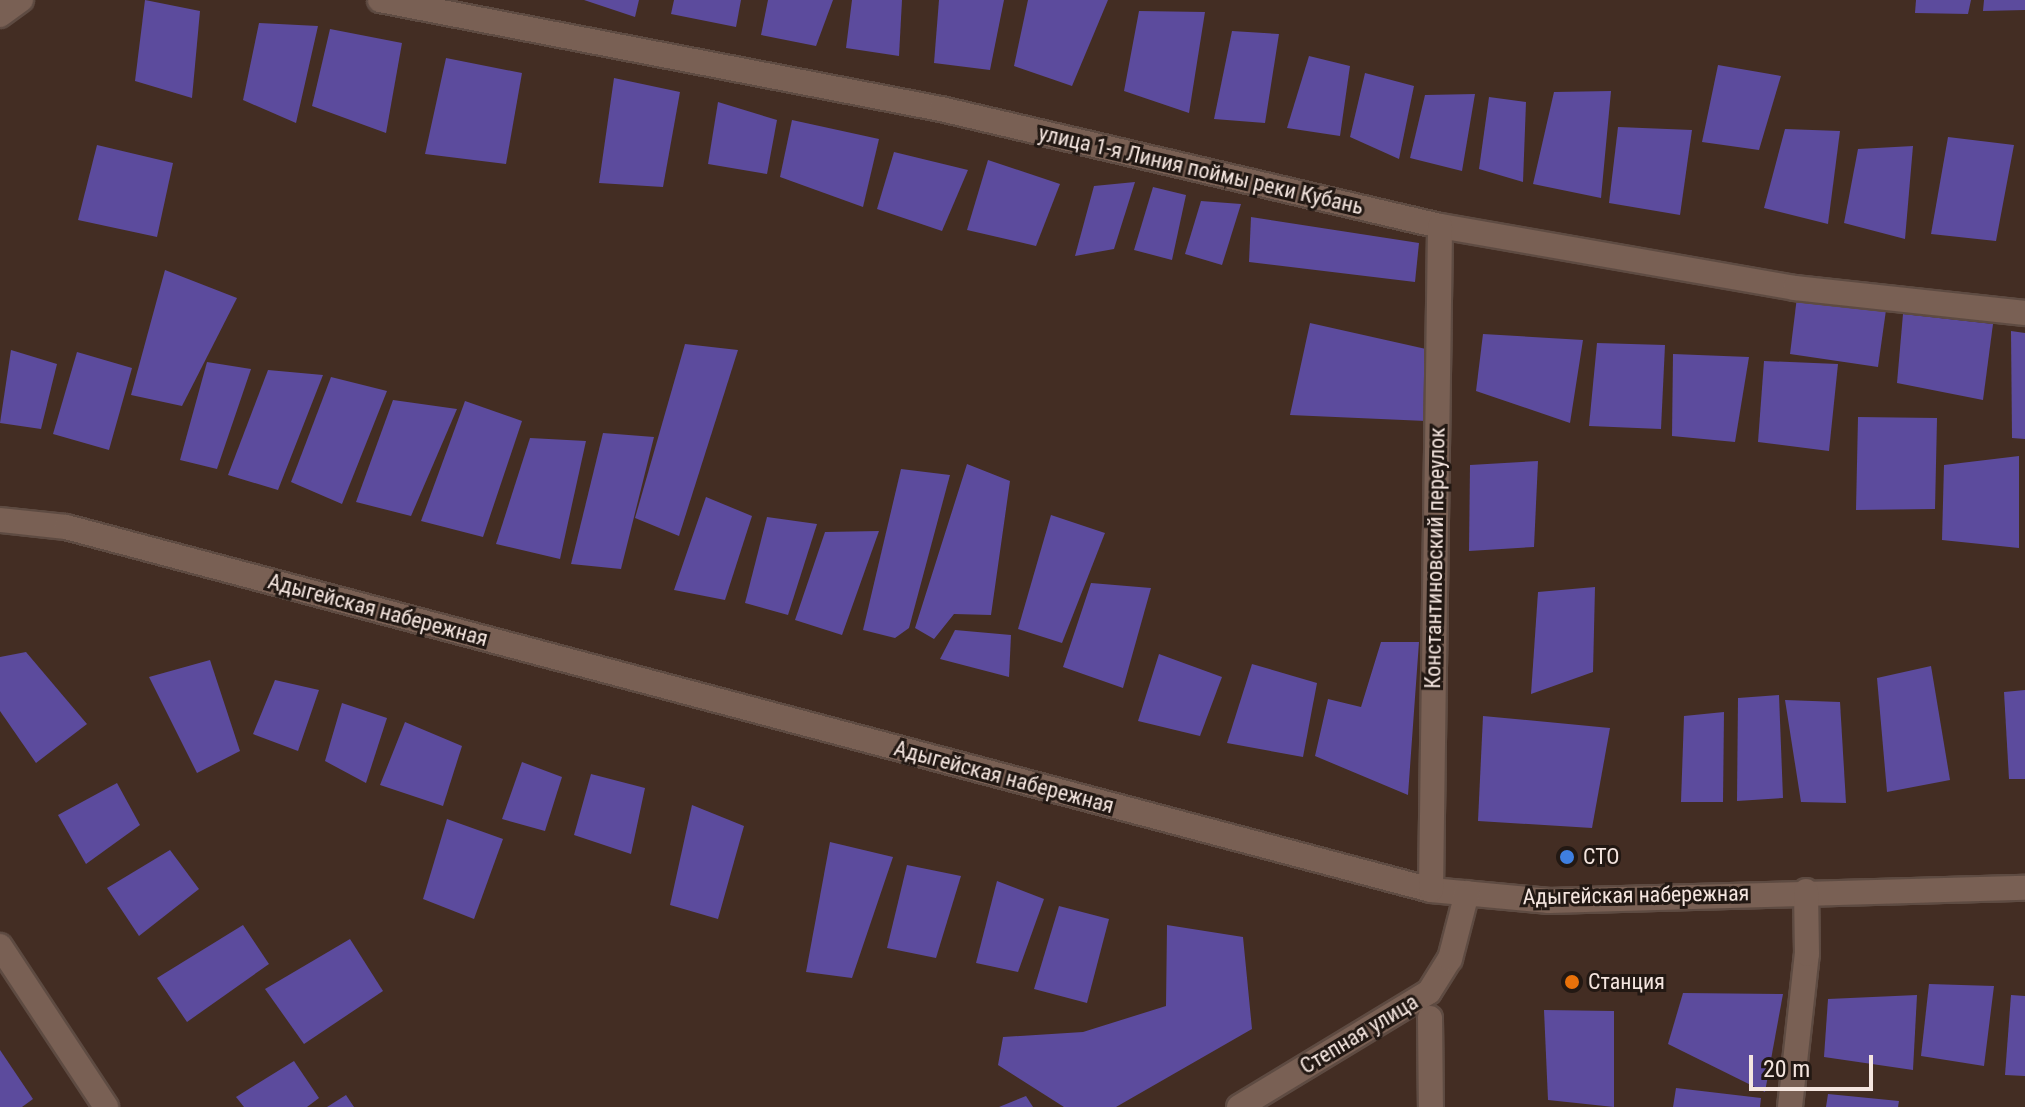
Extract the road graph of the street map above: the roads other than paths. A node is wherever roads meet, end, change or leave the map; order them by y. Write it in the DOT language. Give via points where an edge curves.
graph roads {
  1 [pos="21,0"];
  2 [pos="380,0"];
  3 [pos="471,8"];
  4 [pos="0,15"];
  5 [pos="1440,226"];
  6 [pos="2025,313"];
  7 [pos="0,520"];
  8 [pos="2025,888"];
  9 [pos="1431,890"];
  10 [pos="1806,891"];
  11 [pos="1467,893"];
  12 [pos="0,946"];
  13 [pos="1430,1018"];
  14 [pos="106,1107"];
  15 [pos="1239,1107"];
  16 [pos="1431,1107"];
  17 [pos="1790,1107"];
  1 -- 4 [label="street"];
  2 -- 3 [label="street, улица 1-я Линия поймы реки Кубань"];
  3 -- 5 [label="street, улица 1-я Линия поймы реки Кубань" via="941,109"];
  5 -- 6 [label="street, улица 1-я Линия поймы реки Кубань" via="1795,288"];
  5 -- 9 [label="street, Константиновский переулок"];
  7 -- 9 [label="street, Адыгейская набережная" via="66,527"];
  8 -- 10 [label="street, Адыгейская набережная"];
  9 -- 11 [label="street, Адыгейская набережная"];
  10 -- 11 [label="street, Адыгейская набережная" via="1549,901"];
  10 -- 17 [label="street" via="1807,954"];
  11 -- 15 [label="street, Степная улица" via="1450,959 1429,992"];
  12 -- 14 [label="street"];
  13 -- 16 [label="street"];
}
